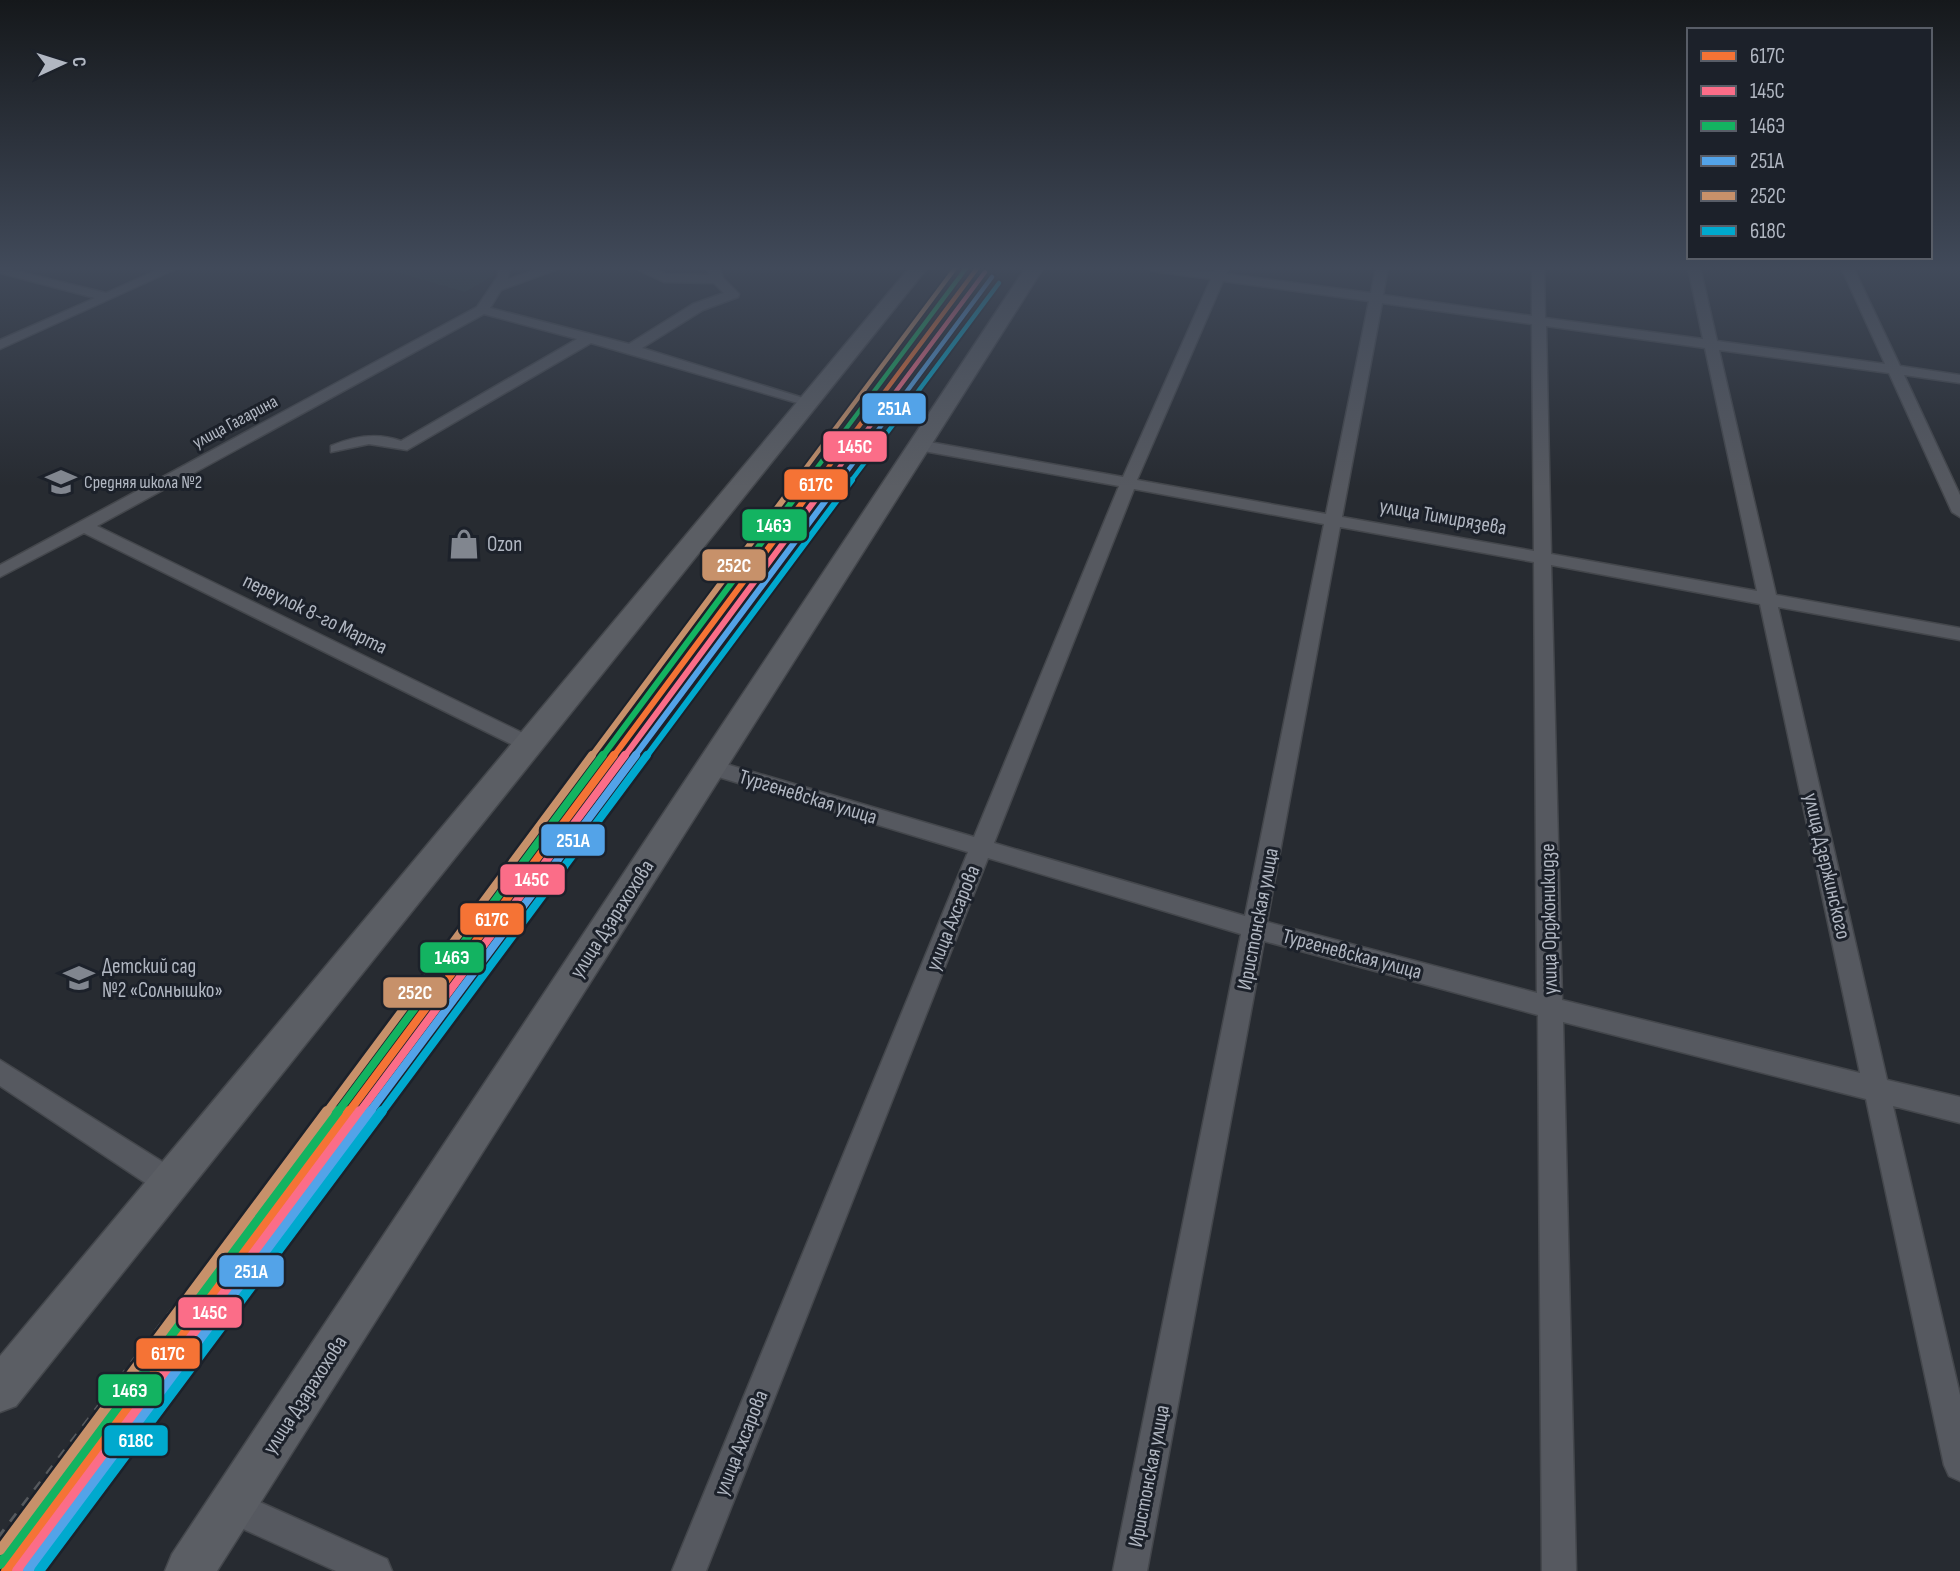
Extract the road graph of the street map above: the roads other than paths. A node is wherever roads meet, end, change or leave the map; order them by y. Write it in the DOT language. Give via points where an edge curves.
graph roads {
  1 [pos="426,340"];
  2 [pos="585,340"];
  3 [pos="598,340"];
  4 [pos="645,340"];
  5 [pos="857,340"];
  6 [pos="987,340"];
  7 [pos="1191,340"];
  8 [pos="1369,340"];
  9 [pos="1539,340"];
  10 [pos="1683,340"];
  11 [pos="1710,340"];
  12 [pos="1880,340"];
  13 [pos="1711,344"];
  14 [pos="631,349"];
  15 [pos="1893,369"];
  16 [pos="1960,379"];
  17 [pos="806,401"];
  18 [pos="918,445"];
  19 [pos="336,449"];
  20 [pos="1128,483"];
  21 [pos="1960,512"];
  22 [pos="1332,520"];
  23 [pos="82,526"];
  24 [pos="1541,557"];
  25 [pos="0,572"];
  26 [pos="1768,599"];
  27 [pos="1960,634"];
  28 [pos="528,744"];
  29 [pos="709,767"];
  30 [pos="981,849"];
  31 [pos="1256,929"];
  32 [pos="1551,1008"];
  33 [pos="0,1072"];
  34 [pos="1877,1088"];
  35 [pos="1960,1110"];
  36 [pos="172,1184"];
  37 [pos="0,1390"];
  38 [pos="1960,1465"];
  39 [pos="233,1507"];
  40 [pos="189,1571"];
  41 [pos="375,1571"];
  42 [pos="689,1571"];
  43 [pos="1130,1571"];
  44 [pos="1559,1571"];
  1 -- 23 [label="street, улица Гагарина"];
  2 -- 19 [label="street" via="402,447 388,439 351,442"];
  3 -- 14 [label="street"];
  4 -- 14 [label="street"];
  5 -- 17 [label="street"];
  6 -- 18 [label="street, улица Дзарахохова"];
  7 -- 20 [label="street, улица Ахсарова"];
  8 -- 22 [label="street, Иристонская улица"];
  9 -- 24 [label="street, улица Орджоникидзе"];
  10 -- 13 [label="street"];
  11 -- 13 [label="street, улица Дзержинского"];
  12 -- 15 [label="street"];
  13 -- 15 [label="street"];
  13 -- 26 [label="street, улица Дзержинского"];
  14 -- 17 [label="street"];
  15 -- 16 [label="street"];
  15 -- 21 [label="street"];
  17 -- 28 [label="street"];
  18 -- 20 [label="street, улица Тимирязева"];
  18 -- 29 [label="street, улица Дзарахохова"];
  20 -- 22 [label="street, улица Тимирязева"];
  20 -- 30 [label="street, улица Ахсарова"];
  22 -- 24 [label="street, улица Тимирязева"];
  22 -- 31 [label="street, Иристонская улица"];
  23 -- 25 [label="street, улица Гагарина"];
  23 -- 28 [label="street, переулок 8-го Марта"];
  24 -- 26 [label="street, улица Тимирязева"];
  24 -- 32 [label="street, улица Орджоникидзе"];
  26 -- 27 [label="street, улица Тимирязева"];
  26 -- 34 [label="street, улица Дзержинского"];
  28 -- 36 [label="street"];
  29 -- 30 [label="street, Тургеневская улица"];
  29 -- 39 [label="street, улица Дзарахохова"];
  30 -- 31 [label="street, Тургеневская улица"];
  30 -- 42 [label="street, улица Ахсарова"];
  31 -- 32 [label="street, Тургеневская улица"];
  31 -- 43 [label="street, Иристонская улица"];
  32 -- 34 [label="street, Тургеневская улица"];
  32 -- 44 [label="street, улица Орджоникидзе"];
  33 -- 36 [label="street"];
  34 -- 35 [label="street, Тургеневская улица"];
  34 -- 38 [label="street, улица Дзержинского"];
  36 -- 37 [label="street"];
  39 -- 40 [label="street, улица Дзарахохова"];
  39 -- 41 [label="street"];
}
